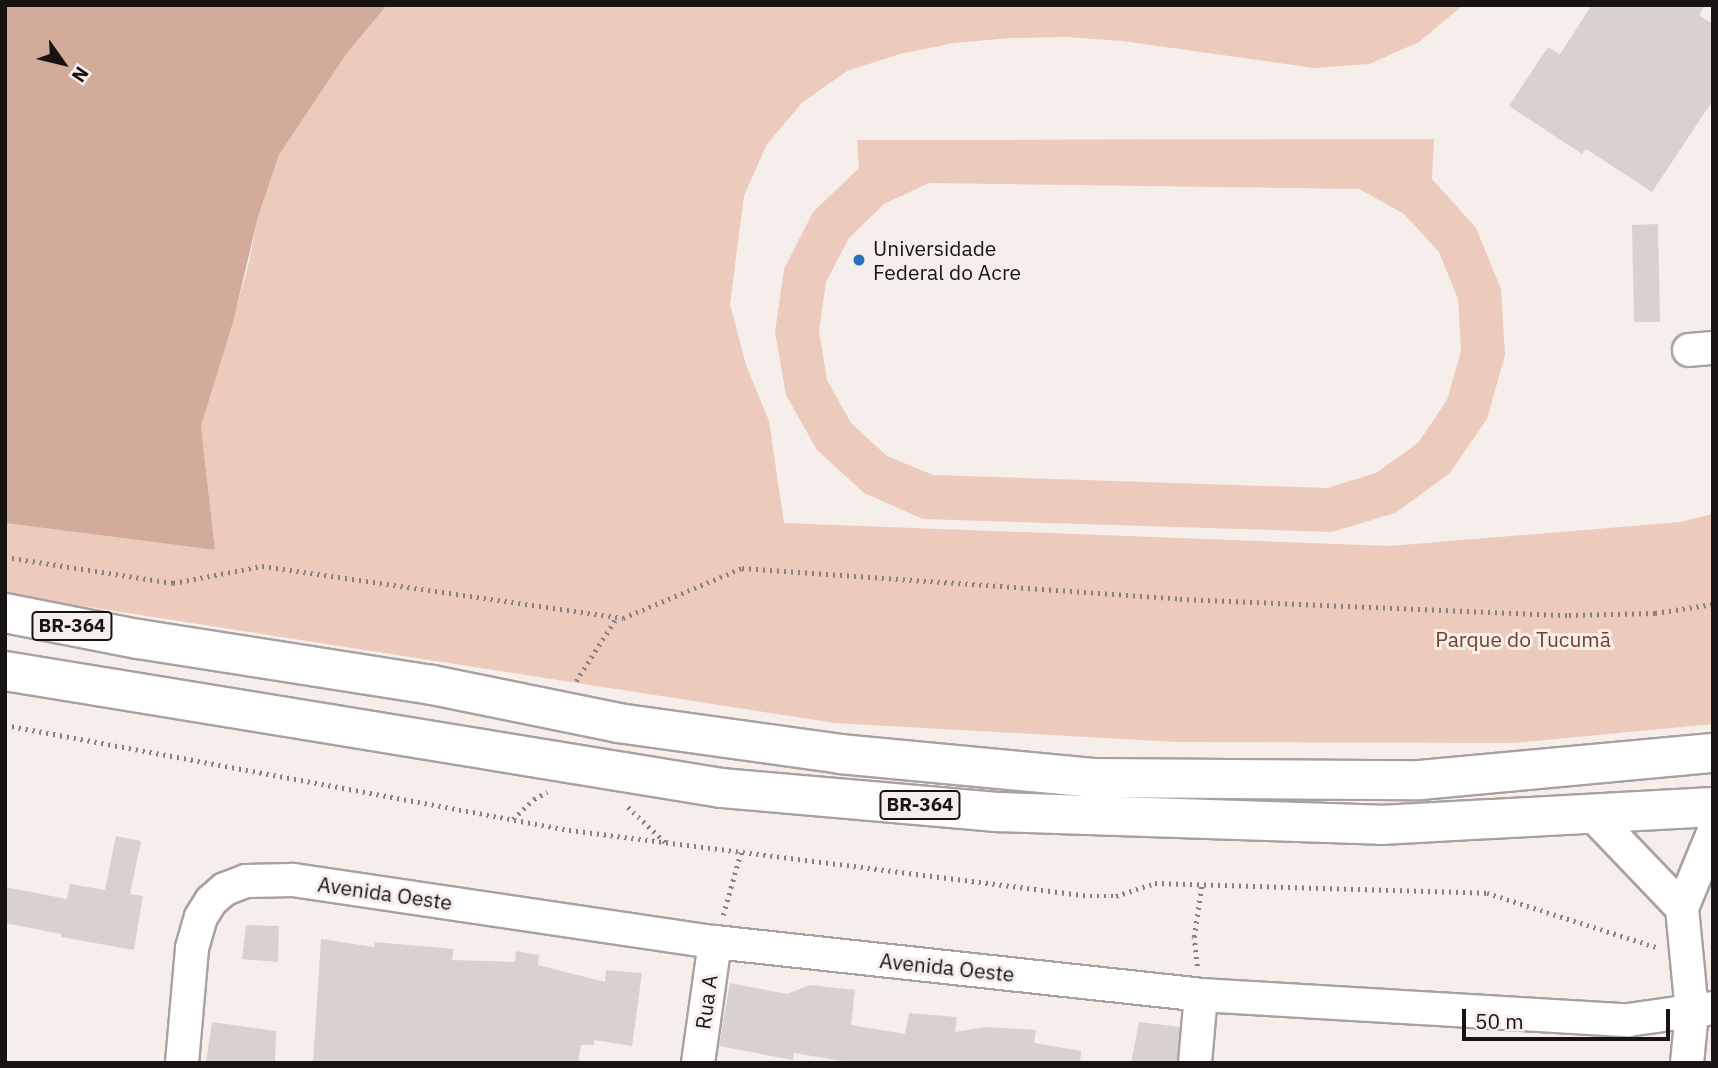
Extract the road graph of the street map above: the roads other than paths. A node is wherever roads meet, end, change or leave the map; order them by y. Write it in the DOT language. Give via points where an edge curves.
graph roads {
  1 [pos="5,613"];
  2 [pos="5,671"];
  3 [pos="1713,754"];
  4 [pos="1713,807"];
  5 [pos="1594,816"];
  6 [pos="1713,833"];
  7 [pos="1682,908"];
  8 [pos="715,942"];
  9 [pos="1201,995"];
  10 [pos="1702,1010"];
  11 [pos="182,1063"];
  12 [pos="698,1063"];
  13 [pos="1195,1063"];
  14 [pos="1687,1063"];
  1 -- 3 [label="main road, BR-364" via="138,639 432,685 618,723 840,754 1093,778 1419,780"];
  2 -- 5 [label="main road, BR-364" via="722,788 998,812 1182,819 1381,825"];
  4 -- 5 [label="main road, BR-364"];
  5 -- 7 [label="street"];
  6 -- 7 [label="street"];
  7 -- 10 [label="street" via="1684,947"];
  8 -- 9 [label="street, Avenida Oeste"];
  8 -- 11 [label="street, Avenida Oeste" via="293,880 246,881 225,889 201,917 192,948"];
  8 -- 12 [label="street, Rua A"];
  9 -- 10 [label="street, Avenida Oeste" via="1628,1020"];
  9 -- 13 [label="street"];
  10 -- 14 [label="street"];
}
